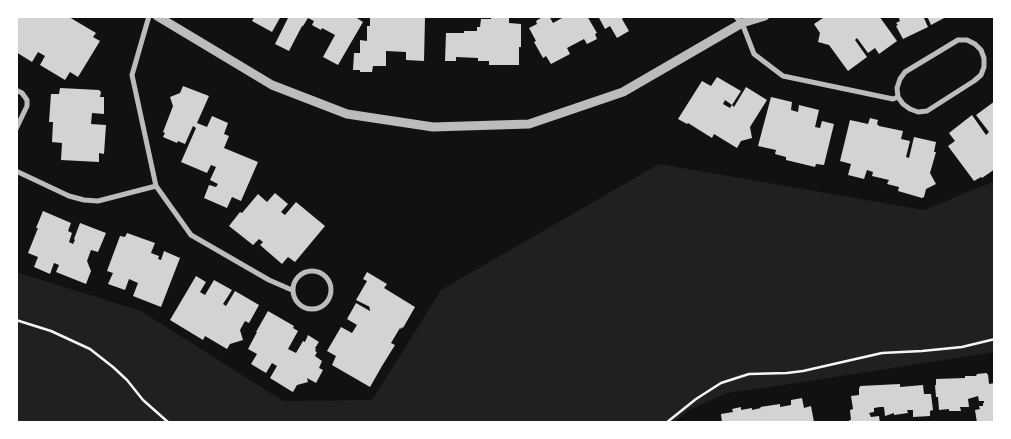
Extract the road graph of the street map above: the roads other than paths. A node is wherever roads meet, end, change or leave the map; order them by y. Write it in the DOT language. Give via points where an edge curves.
graph roads {
  1 [pos="149,16"];
  2 [pos="157,16"];
  3 [pos="735,16"];
  4 [pos="765,16"];
  5 [pos="745,20"];
  6 [pos="16,90"];
  7 [pos="898,96"];
  8 [pos="16,129"];
  9 [pos="16,171"];
  10 [pos="156,186"];
  11 [pos="292,290"];
  1 -- 10 [label="street" via="132,75"];
  2 -- 5 [label="street" via="272,85 347,114 433,128 529,124 623,92"];
  3 -- 5 [label="street"];
  4 -- 5 [label="street"];
  5 -- 7 [label="street" via="754,54 783,76 893,99"];
  6 -- 8 [label="street" via="28,100"];
  7 -- 7 [label="street" via="910,109 927,111 981,75 984,67 981,50 967,40 958,40 905,72 897,88"];
  9 -- 10 [label="street" via="84,200 98,201"];
  10 -- 11 [label="street" via="190,235"];
  11 -- 11 [label="street" via="298,304 312,309 326,303 332,289 326,276 312,270 298,276"];
}
